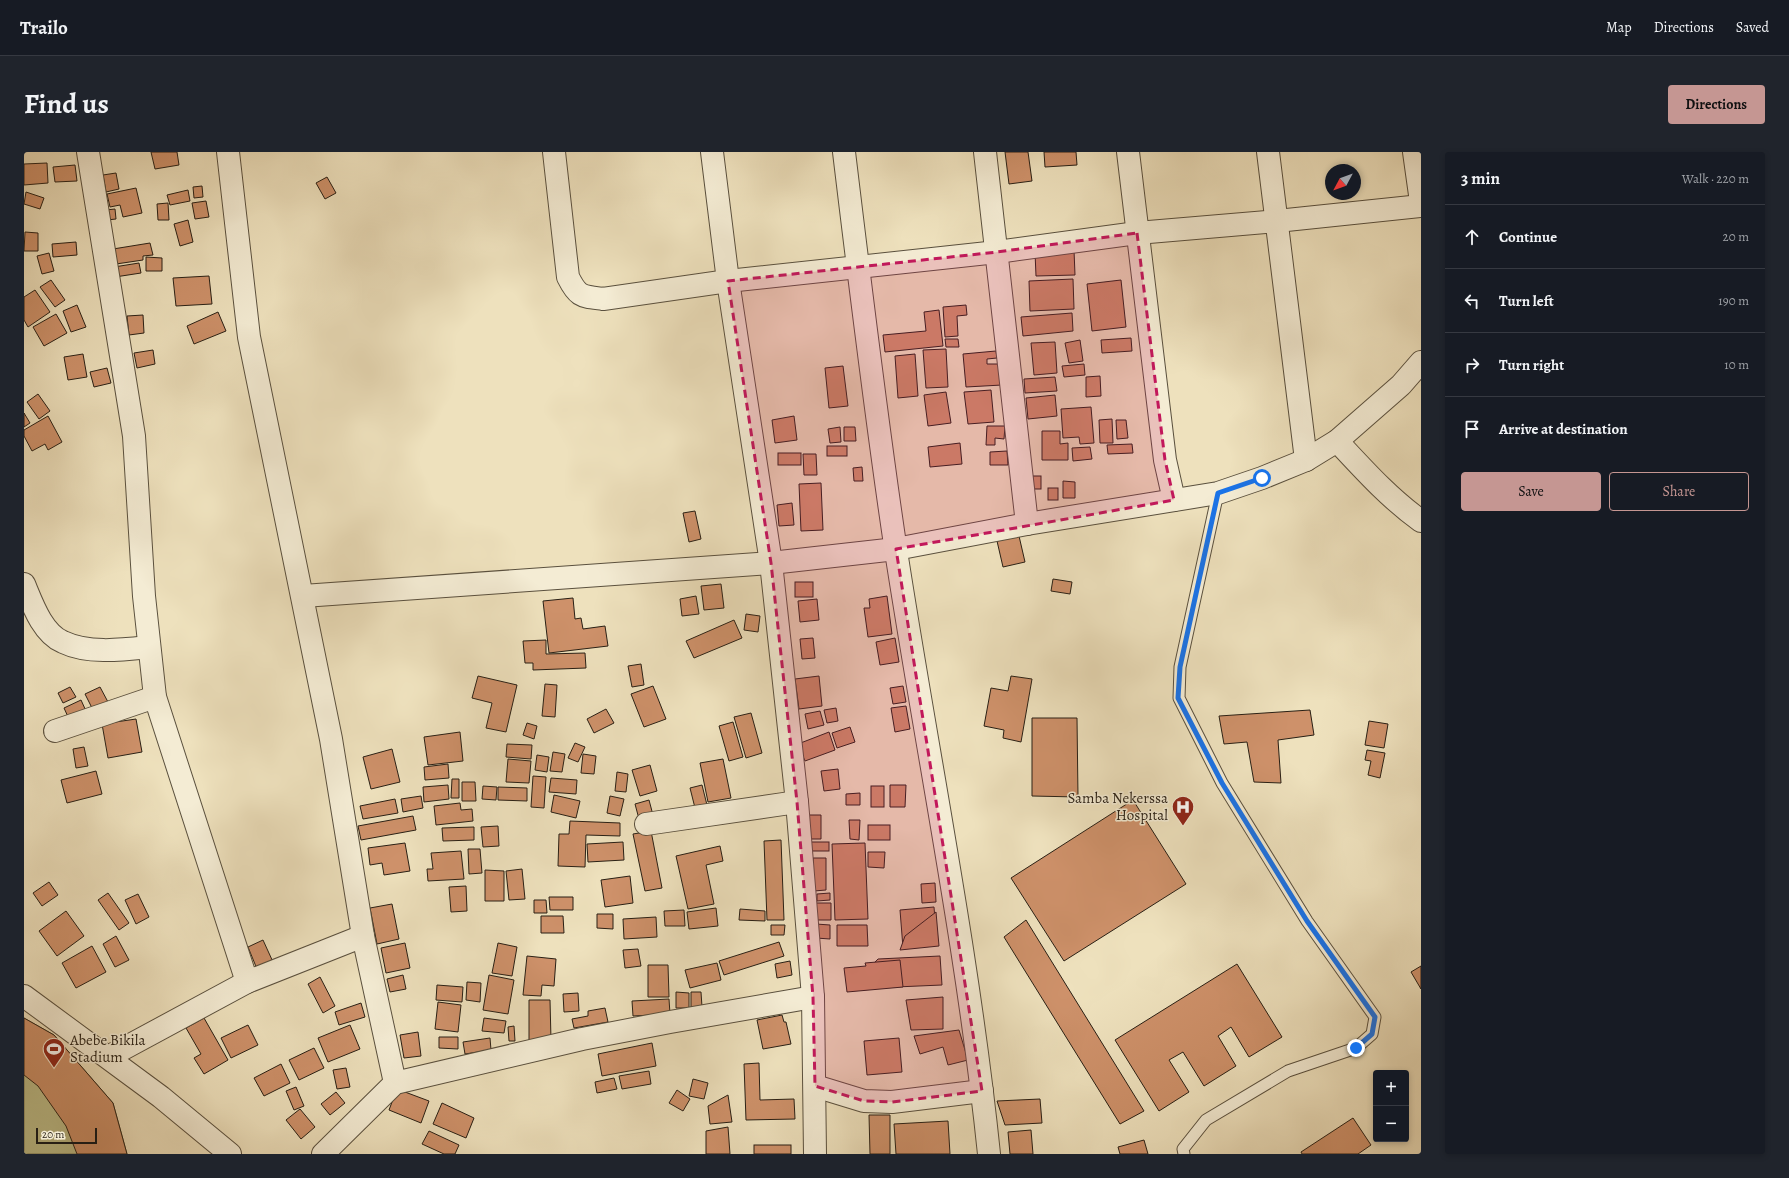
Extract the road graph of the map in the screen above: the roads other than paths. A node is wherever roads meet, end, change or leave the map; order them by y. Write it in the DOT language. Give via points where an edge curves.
graph roads {
  1 [pos="88,152"];
  2 [pos="228,152"];
  3 [pos="554,152"];
  4 [pos="712,152"];
  5 [pos="844,152"];
  6 [pos="985,152"];
  7 [pos="1128,152"];
  8 [pos="1268,152"];
  9 [pos="1414,152"];
  10 [pos="1421,202"];
  11 [pos="1421,206"];
  12 [pos="1277,221"];
  13 [pos="1137,233"];
  14 [pos="997,252"];
  15 [pos="858,268"];
  16 [pos="728,281"];
  17 [pos="1421,362"];
  18 [pos="1337,441"];
  19 [pos="1306,460"];
  20 [pos="1218,493"];
  21 [pos="1174,500"];
  22 [pos="1421,521"];
  23 [pos="1028,524"];
  24 [pos="896,549"];
  25 [pos="771,563"];
  26 [pos="24,584"];
  27 [pos="303,596"];
  28 [pos="149,647"];
  29 [pos="155,697"];
  30 [pos="56,731"];
  31 [pos="797,802"];
  32 [pos="646,824"];
  33 [pos="363,936"];
  34 [pos="247,982"];
  35 [pos="24,996"];
  36 [pos="813,997"];
  37 [pos="108,1057"];
  38 [pos="395,1083"];
  39 [pos="815,1086"];
  40 [pos="982,1092"];
  41 [pos="328,1152"];
  42 [pos="230,1154"];
  43 [pos="815,1154"];
  44 [pos="989,1154"];
  45 [pos="1184,1154"];
  1 -- 28 [label="street" via="134,436"];
  2 -- 27 [label="street" via="249,337"];
  3 -- 16 [label="street" via="568,277 575,292 603,299"];
  4 -- 16 [label="street"];
  5 -- 15 [label="street"];
  6 -- 14 [label="street"];
  7 -- 13 [label="street"];
  8 -- 12 [label="street"];
  9 -- 10 [label="street"];
  11 -- 12 [label="street"];
  12 -- 13 [label="street"];
  12 -- 19 [label="street"];
  13 -- 14 [label="street"];
  13 -- 21 [label="street" via="1165,460"];
  14 -- 15 [label="street"];
  14 -- 23 [label="street"];
  15 -- 16 [label="street"];
  15 -- 24 [label="street"];
  16 -- 25 [label="street"];
  17 -- 18 [label="street" via="1401,385"];
  18 -- 19 [label="street"];
  18 -- 22 [label="street" via="1380,488"];
  19 -- 20 [label="street"];
  20 -- 21 [label="street"];
  20 -- 45 [label="lane" via="1180,667 1178,698 1222,783 1307,921 1375,1017 1372,1034 1356,1048 1288,1071 1206,1120 1183,1149"];
  21 -- 23 [label="street"];
  23 -- 24 [label="street"];
  24 -- 25 [label="street"];
  24 -- 40 [label="street" via="967,981"];
  25 -- 27 [label="street"];
  25 -- 31 [label="street"];
  26 -- 28 [label="street" via="36,612 48,630 62,642 91,649"];
  27 -- 33 [label="street" via="331,739"];
  28 -- 29 [label="street"];
  29 -- 30 [label="street"];
  29 -- 34 [label="street"];
  31 -- 32 [label="street"];
  31 -- 36 [label="street"];
  33 -- 34 [label="street"];
  33 -- 38 [label="street"];
  34 -- 37 [label="street"];
  35 -- 37 [label="street"];
  36 -- 38 [label="street" via="582,1039"];
  36 -- 39 [label="street"];
  37 -- 42 [label="street"];
  38 -- 41 [label="street"];
  39 -- 40 [label="street" via="864,1101 892,1102"];
  39 -- 43 [label="street"];
  40 -- 44 [label="street"];
}
